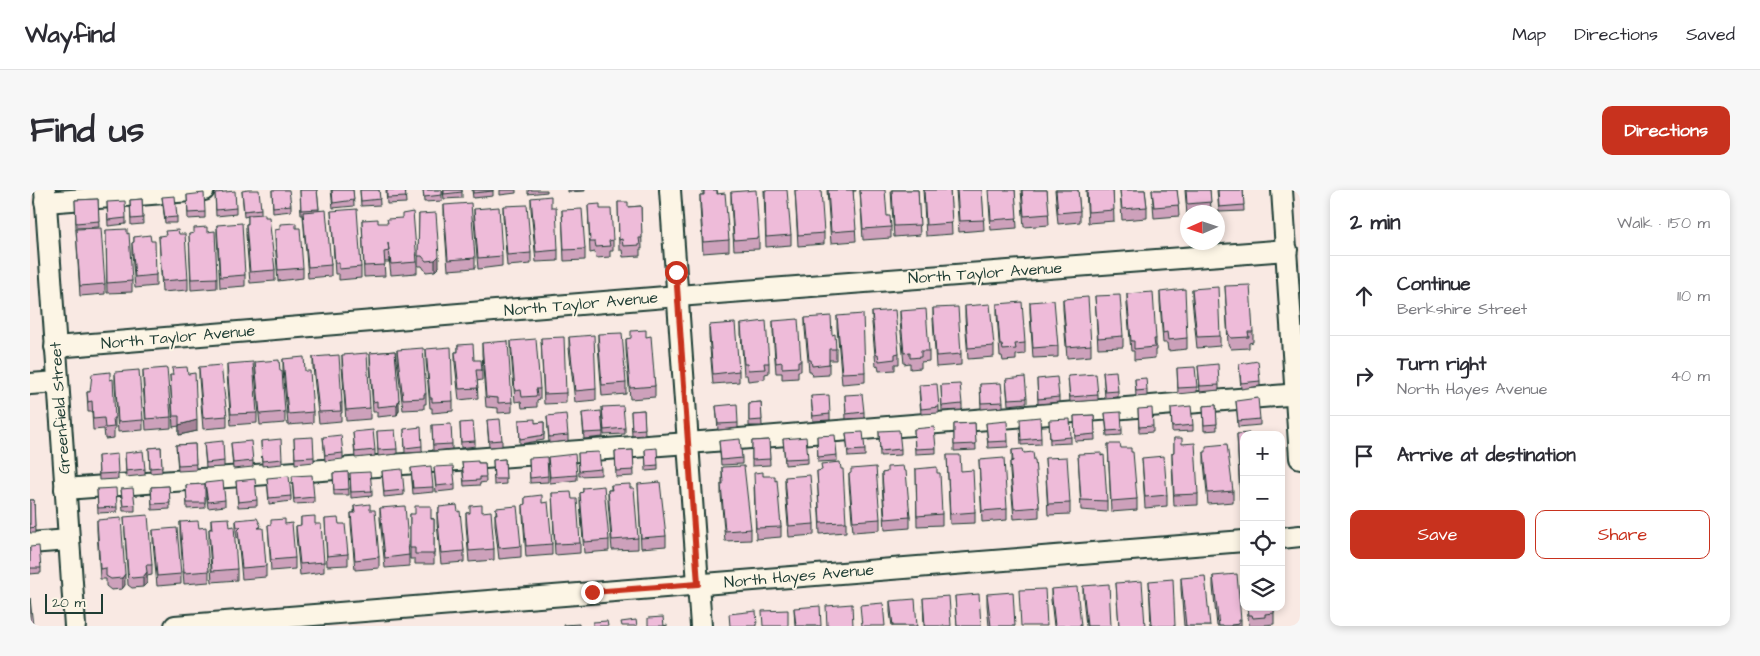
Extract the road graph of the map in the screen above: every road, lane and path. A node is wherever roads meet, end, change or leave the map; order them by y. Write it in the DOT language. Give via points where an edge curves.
graph roads {
  1 [pos="204,190"];
  2 [pos="670,190"];
  3 [pos="1282,190"];
  4 [pos="45,196"];
  5 [pos="39,229"];
  6 [pos="1294,245"];
  7 [pos="678,296"];
  8 [pos="56,347"];
  9 [pos="58,382"];
  10 [pos="30,384"];
  11 [pos="1298,394"];
  12 [pos="688,443"];
  13 [pos="1300,458"];
  14 [pos="65,489"];
  15 [pos="1300,536"];
  16 [pos="1285,538"];
  17 [pos="69,540"];
  18 [pos="1240,540"];
  19 [pos="30,543"];
  20 [pos="698,584"];
  21 [pos="75,626"];
  22 [pos="175,626"];
  23 [pos="701,626"];
  1 -- 4 [label="street"];
  2 -- 7 [label="street"];
  3 -- 6 [label="street" via="1285,226"];
  4 -- 5 [label="street, Greenfield Street"];
  5 -- 8 [label="street, Greenfield Street"];
  6 -- 7 [label="street, North Taylor Avenue"];
  6 -- 11 [label="street"];
  7 -- 8 [label="street, North Taylor Avenue"];
  7 -- 12 [label="street"];
  8 -- 9 [label="street, Greenfield Street"];
  9 -- 10 [label="street"];
  9 -- 14 [label="street, Greenfield Street"];
  11 -- 12 [label="street"];
  11 -- 13 [label="street"];
  12 -- 14 [label="street"];
  12 -- 20 [label="street"];
  14 -- 17 [label="street, Greenfield Street"];
  15 -- 16 [label="street"];
  17 -- 19 [label="street"];
  17 -- 21 [label="street, Greenfield Street"];
  18 -- 20 [label="street, North Hayes Avenue"];
  20 -- 22 [label="street, North Hayes Avenue"];
  20 -- 23 [label="street"];
}
